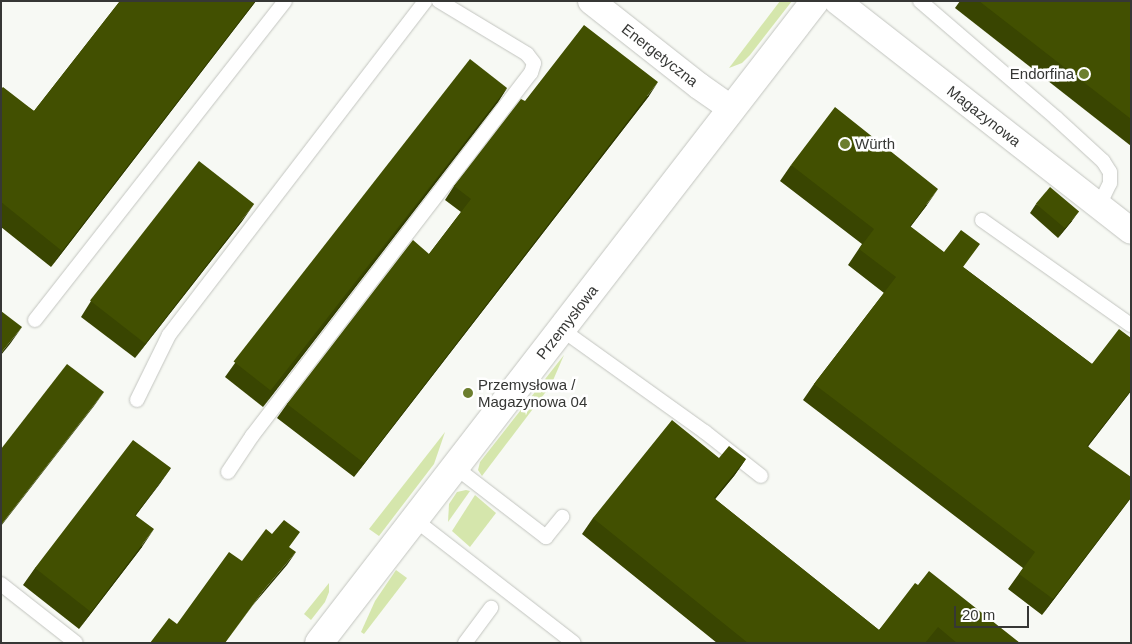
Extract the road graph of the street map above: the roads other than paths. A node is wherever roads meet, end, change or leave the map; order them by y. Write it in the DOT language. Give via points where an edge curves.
graph roads {
  1 [pos="285,1"];
  2 [pos="425,1"];
  3 [pos="438,1"];
  4 [pos="591,1"];
  5 [pos="815,1"];
  6 [pos="837,1"];
  7 [pos="920,1"];
  8 [pos="731,108"];
  9 [pos="1099,206"];
  10 [pos="982,220"];
  11 [pos="1131,231"];
  12 [pos="35,320"];
  13 [pos="1131,325"];
  14 [pos="561,328"];
  15 [pos="137,400"];
  16 [pos="454,466"];
  17 [pos="228,472"];
  18 [pos="761,476"];
  19 [pos="562,517"];
  20 [pos="414,519"];
  21 [pos="1,584"];
  22 [pos="491,608"];
  23 [pos="76,643"];
  24 [pos="319,643"];
  25 [pos="465,643"];
  26 [pos="574,643"];
  1 -- 12 [label="lane"];
  2 -- 15 [label="lane" via="169,335"];
  3 -- 17 [label="lane" via="527,54 534,62 531,74 252,436"];
  4 -- 8 [label="street, Energetyczna"];
  5 -- 8 [label="street, Przemysłowa"];
  6 -- 9 [label="street, Magazynowa"];
  7 -- 9 [label="lane" via="1103,162 1110,172 1110,182"];
  8 -- 14 [label="street, Przemysłowa"];
  9 -- 11 [label="street, Magazynowa"];
  10 -- 13 [label="lane"];
  14 -- 16 [label="street, Przemysłowa"];
  14 -- 18 [label="lane"];
  16 -- 19 [label="lane" via="546,537"];
  16 -- 20 [label="street, Przemysłowa"];
  20 -- 24 [label="street, Przemysłowa"];
  20 -- 26 [label="lane"];
  21 -- 23 [label="lane"];
  22 -- 25 [label="lane"];
}
